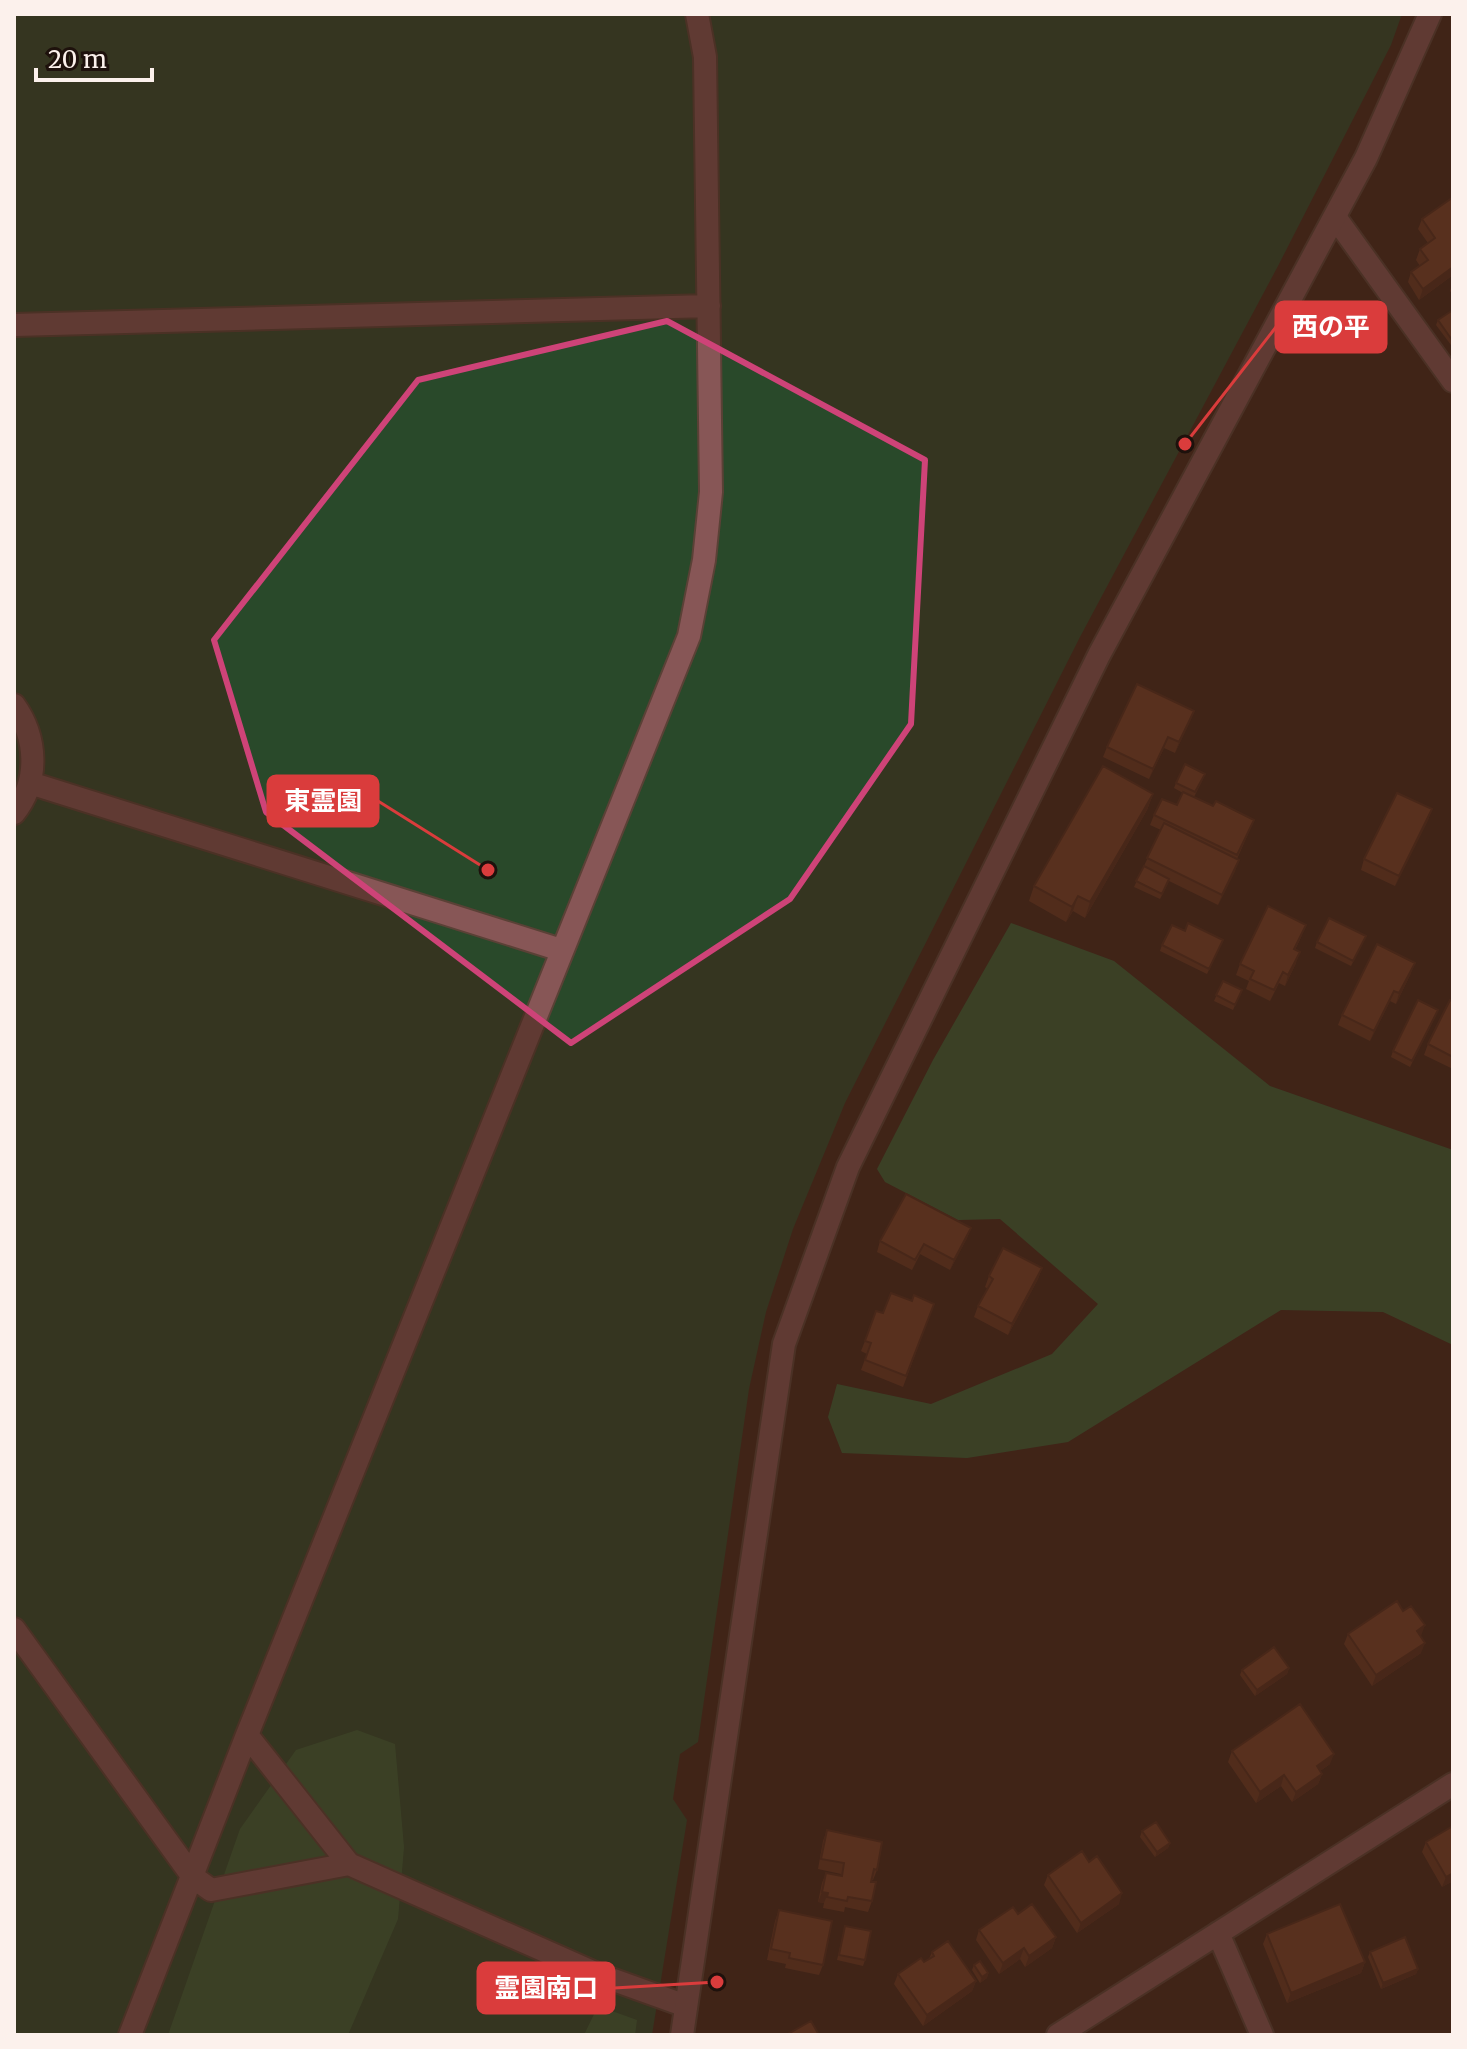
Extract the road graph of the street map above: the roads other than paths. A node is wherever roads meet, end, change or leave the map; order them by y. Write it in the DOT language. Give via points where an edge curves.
graph roads {
  1 [pos="697,14"];
  2 [pos="1430,14"];
  3 [pos="1335,217"];
  4 [pos="709,306"];
  5 [pos="14,325"];
  6 [pos="1453,381"];
  7 [pos="14,705"];
  8 [pos="30,783"];
  9 [pos="14,813"];
  10 [pos="561,950"];
  11 [pos="14,1629"];
  12 [pos="247,1735"];
  13 [pos="1453,1784"];
  14 [pos="349,1864"];
  15 [pos="193,1877"];
  16 [pos="1218,1933"];
  17 [pos="686,2006"];
  18 [pos="130,2035"];
  19 [pos="682,2035"];
  20 [pos="1058,2035"];
  21 [pos="1262,2035"];
  1 -- 4 [label="street" via="705,57"];
  2 -- 3 [label="street"];
  3 -- 6 [label="street"];
  3 -- 17 [label="street" via="1099,655 843,1182 784,1344"];
  4 -- 5 [label="street"];
  4 -- 10 [label="street" via="711,492 689,636"];
  7 -- 8 [label="street" via="31,738"];
  8 -- 9 [label="street"];
  8 -- 10 [label="street"];
  10 -- 12 [label="street"];
  11 -- 15 [label="street"];
  12 -- 14 [label="street"];
  12 -- 15 [label="street"];
  13 -- 16 [label="street"];
  14 -- 15 [label="street" via="211,1890"];
  14 -- 17 [label="street" via="597,1974"];
  15 -- 18 [label="street"];
  16 -- 20 [label="street"];
  16 -- 21 [label="street"];
  17 -- 19 [label="street"];
}
